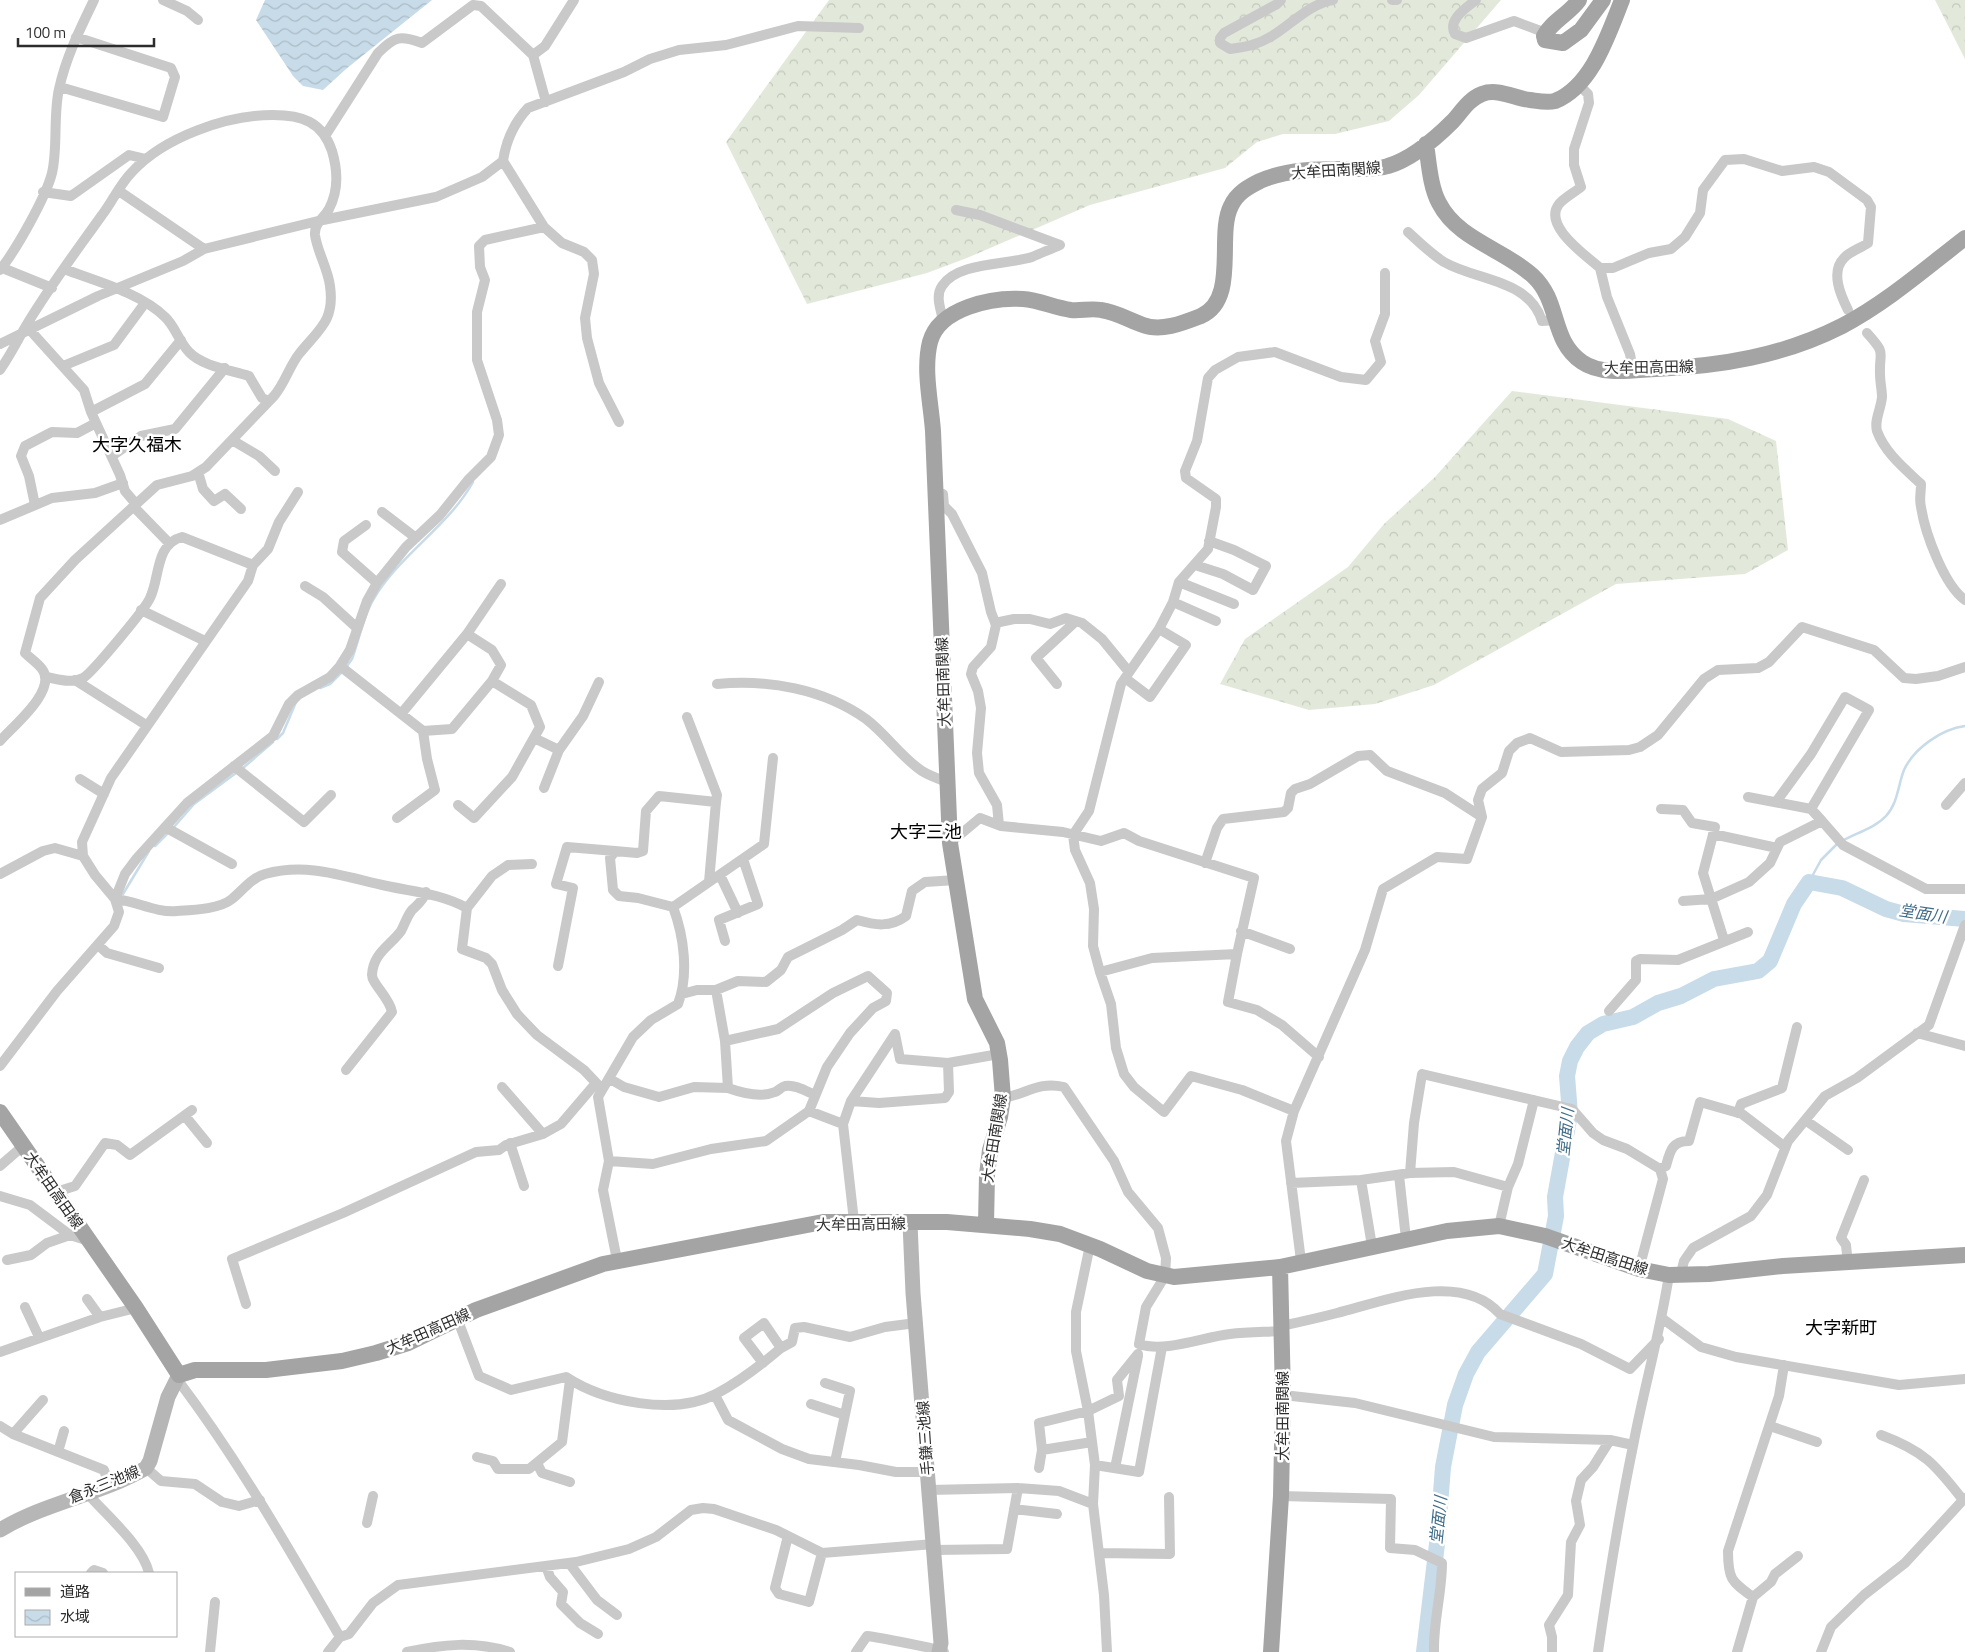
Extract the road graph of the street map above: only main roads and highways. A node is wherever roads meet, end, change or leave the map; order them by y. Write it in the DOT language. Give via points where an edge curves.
graph roads {
  1 [pos="1579,0"];
  2 [pos="1602,0"];
  3 [pos="1622,0"];
  4 [pos="1426,144"];
  5 [pos="1965,238"];
  6 [pos="0,1112"];
  7 [pos="910,1223"];
  8 [pos="986,1224"];
  9 [pos="1965,1255"];
  10 [pos="1280,1267"];
  11 [pos="178,1377"];
  12 [pos="0,1530"];
  13 [pos="941,1651"];
  14 [pos="1271,1652"];
  1 -- 2 [label="main road" via="1546,33 1546,40 1563,43 1581,30"];
  3 -- 4 [label="main road, 大牟田南関線" via="1599,53 1579,85 1548,102 1494,92 1483,94 1470,100"];
  4 -- 5 [label="main road, 大牟田高田線" via="1433,186 1448,217 1461,230 1535,277 1546,291 1562,342 1570,354 1584,364 1598,368 1633,370 1711,366 1793,347 1843,326 1914,278"];
  4 -- 8 [label="main road, 大牟田南関線" via="1387,167 1297,172 1270,177 1247,188 1237,196 1225,224 1226,266 1212,309 1189,320 1155,328 1103,310 1071,310 1023,299 968,308 936,327 928,357 950,843 975,998 997,1043 1003,1098 990,1150"];
  6 -- 11 [label="main road, 大牟田高田線" via="136,1308"];
  7 -- 8 [label="main road, 大牟田高田線"];
  7 -- 11 [label="main road, 大牟田高田線" via="823,1222 617,1260 457,1318 408,1343 342,1361 266,1370 195,1370 186,1371"];
  7 -- 13 [label="main road, 手鎌三池線"];
  8 -- 10 [label="main road" via="1060,1234 1165,1276 1190,1277"];
  9 -- 10 [label="main road, 大牟田高田線" via="1675,1274 1639,1269 1552,1238 1499,1226 1447,1231"];
  10 -- 14 [label="main road, 大牟田南関線" via="1281,1496"];
  11 -- 12 [label="main road, 倉永三池線" via="168,1397 146,1468 27,1515"];
}
